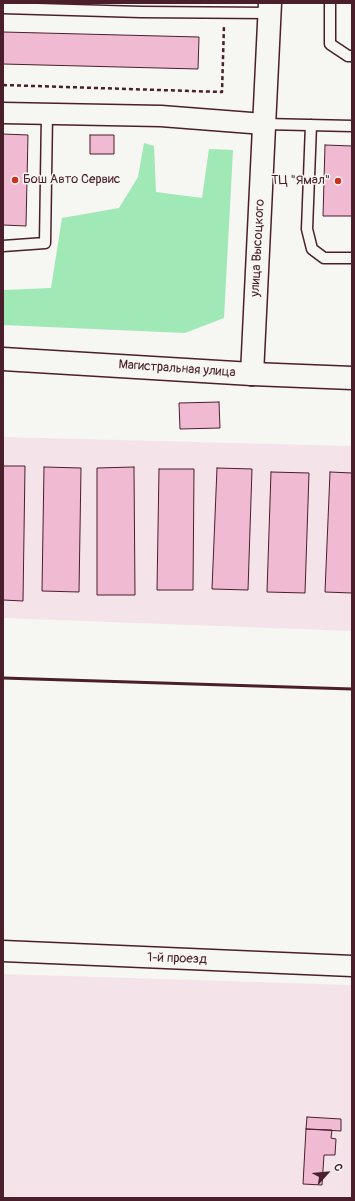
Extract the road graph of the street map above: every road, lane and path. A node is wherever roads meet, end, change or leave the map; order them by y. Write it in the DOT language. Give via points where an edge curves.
graph roads {
  1 [pos="330,3"];
  2 [pos="3,8"];
  3 [pos="141,8"];
  4 [pos="269,8"];
  5 [pos="224,14"];
  6 [pos="352,56"];
  7 [pos="3,85"];
  8 [pos="3,113"];
  9 [pos="47,114"];
  10 [pos="264,124"];
  11 [pos="311,125"];
  12 [pos="352,126"];
  13 [pos="3,246"];
  14 [pos="352,258"];
  15 [pos="3,359"];
  16 [pos="252,374"];
  17 [pos="352,378"];
  18 [pos="3,951"];
  19 [pos="352,966"];
  1 -- 6 [label="lane" via="330,44"];
  2 -- 3 [label="lane"];
  3 -- 5 [label="lane"];
  4 -- 5 [label="lane"];
  4 -- 10 [label="street, улица Высоцкого"];
  5 -- 7 [label="path" via="222,92"];
  8 -- 9 [label="street"];
  9 -- 10 [label="street" via="162,116"];
  9 -- 13 [label="lane" via="45,243"];
  10 -- 11 [label="lane"];
  10 -- 16 [label="street, улица Высоцкого"];
  11 -- 12 [label="lane"];
  11 -- 14 [label="lane" via="307,229 312,249 324,258"];
  15 -- 16 [label="street, Магистральная улица"];
  16 -- 17 [label="street, Магистральная улица"];
  18 -- 19 [label="street, 1-й проезд"];
}
